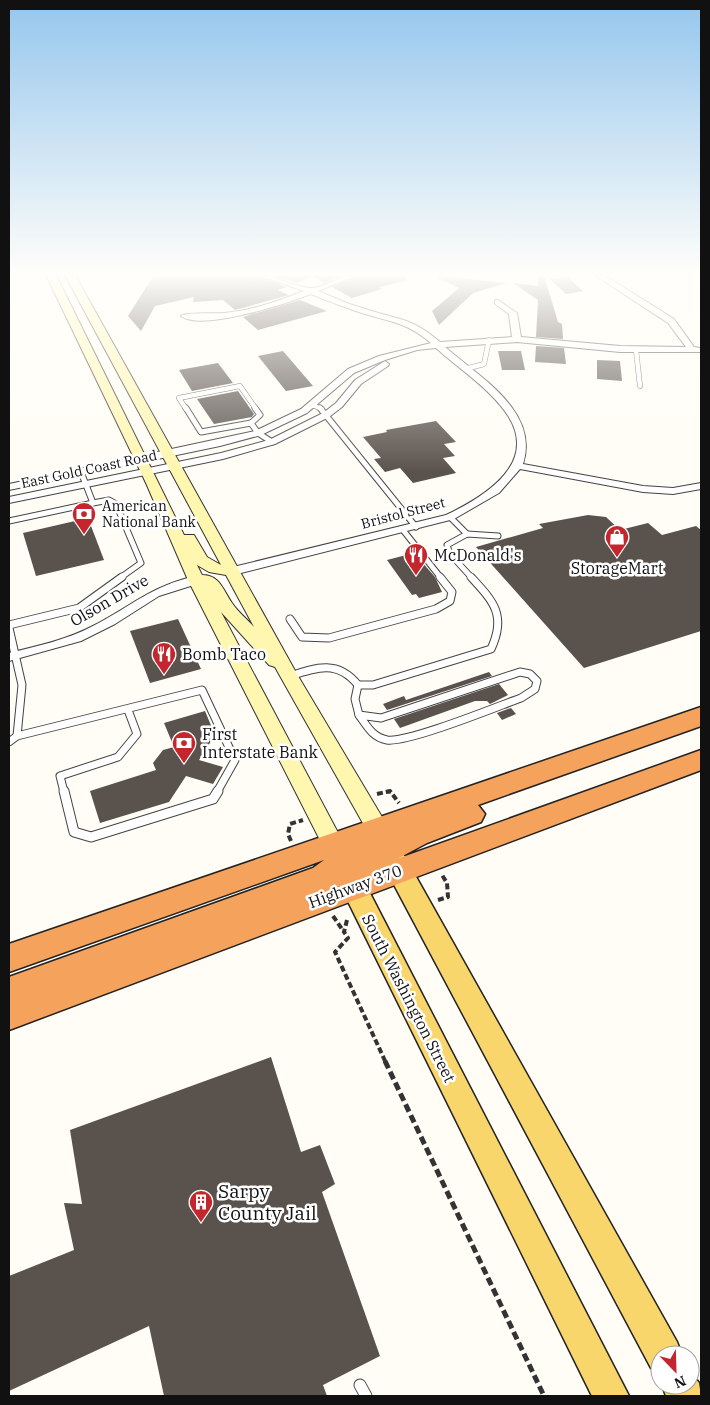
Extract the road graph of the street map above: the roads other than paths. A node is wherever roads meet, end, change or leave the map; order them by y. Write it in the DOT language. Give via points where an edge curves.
graph roads {
  1 [pos="489,340"];
  2 [pos="83,341"];
  3 [pos="106,341"];
  4 [pos="432,341"];
  5 [pos="483,341"];
  6 [pos="534,341"];
  7 [pos="689,341"];
  8 [pos="437,345"];
  9 [pos="636,350"];
  10 [pos="697,350"];
  11 [pos="465,369"];
  12 [pos="640,386"];
  13 [pos="312,405"];
  14 [pos="326,415"];
  15 [pos="251,423"];
  16 [pos="258,433"];
  17 [pos="272,442"];
  18 [pos="172,460"];
  19 [pos="144,465"];
  20 [pos="519,466"];
  21 [pos="81,472"];
  22 [pos="86,484"];
  23 [pos="701,486"];
  24 [pos="9,487"];
  25 [pos="9,500"];
  26 [pos="94,503"];
  27 [pos="163,506"];
  28 [pos="450,518"];
  29 [pos="9,521"];
  30 [pos="416,527"];
  31 [pos="403,530"];
  32 [pos="468,534"];
  33 [pos="498,536"];
  34 [pos="233,570"];
  35 [pos="196,580"];
  36 [pos="290,619"];
  37 [pos="9,626"];
  38 [pos="12,656"];
  39 [pos="290,676"];
  40 [pos="358,685"];
  41 [pos="128,710"];
  42 [pos="358,715"];
  43 [pos="701,717"];
  44 [pos="16,736"];
  45 [pos="9,742"];
  46 [pos="701,760"];
  47 [pos="388,850"];
  48 [pos="344,866"];
  49 [pos="9,958"];
  50 [pos="9,992"];
  51 [pos="9,1014"];
  52 [pos="659,1345"];
  53 [pos="360,1385"];
  54 [pos="366,1396"];
  55 [pos="611,1396"];
  1 -- 11 [label="lane" via="484,364"];
  2 -- 19 [label="main road, South Washington Street"];
  3 -- 18 [label="main road"];
  4 -- 8 [label="street"];
  5 -- 8 [label="street"];
  6 -- 9 [label="street"];
  7 -- 10 [label="street"];
  8 -- 11 [label="street"];
  8 -- 13 [label="street" via="364,364 341,378"];
  8 -- 14 [label="street" via="380,366 358,382"];
  9 -- 10 [label="street"];
  9 -- 12 [label="lane"];
  11 -- 20 [label="street" via="498,398 514,418 522,444"];
  13 -- 14 [label="lane" via="322,409"];
  13 -- 16 [label="street"];
  14 -- 17 [label="street"];
  14 -- 30 [label="lane"];
  15 -- 15 [label="lane" via="260,415 240,386 179,398 201,432"];
  15 -- 16 [label="lane"];
  16 -- 17 [label="lane"];
  16 -- 18 [label="street"];
  17 -- 18 [label="street" via="241,451"];
  18 -- 19 [label="street, East Gold Coast Road"];
  18 -- 34 [label="main road"];
  19 -- 21 [label="street, East Gold Coast Road"];
  19 -- 22 [label="street, East Gold Coast Road"];
  19 -- 27 [label="main road, South Washington Street"];
  20 -- 23 [label="street" via="643,489 673,491"];
  20 -- 28 [label="street, Bristol Street" via="482,502"];
  21 -- 22 [label="lane"];
  21 -- 24 [label="street, East Gold Coast Road"];
  22 -- 25 [label="street, East Gold Coast Road"];
  22 -- 26 [label="lane"];
  26 -- 29 [label="lane"];
  26 -- 37 [label="lane" via="109,500 116,504 141,563 80,608"];
  27 -- 34 [label="main road" via="175,511 205,564 213,569"];
  27 -- 35 [label="main road, South Washington Street"];
  28 -- 30 [label="street, Bristol Street"];
  28 -- 32 [label="lane"];
  30 -- 31 [label="street, Bristol Street"];
  31 -- 34 [label="street, Bristol Street"];
  31 -- 36 [label="lane" via="452,592 450,600 436,609 329,638 302,637"];
  32 -- 33 [label="lane"];
  32 -- 40 [label="lane" via="447,545 450,554 497,609 497,639 491,649 373,685"];
  34 -- 39 [label="main road"];
  35 -- 38 [label="street, Olson Drive" via="148,595 84,635"];
  35 -- 39 [label="main road" via="206,580 214,585 226,607"];
  35 -- 48 [label="main road, South Washington Street"];
  37 -- 38 [label="lane"];
  38 -- 44 [label="lane" via="22,685"];
  39 -- 40 [label="lane" via="324,667 339,668 351,675"];
  39 -- 47 [label="main road"];
  40 -- 42 [label="lane" via="355,699"];
  41 -- 41 [label="lane" via="137,734 118,758 60,776 74,832 91,837 213,799 235,760 202,690"];
  41 -- 44 [label="lane"];
  42 -- 42 [label="lane" via="372,734 388,740 416,735 521,698 535,689 537,681 530,674 520,672 382,718"];
  43 -- 47 [label="highway" via="639,754 417,835"];
  44 -- 45 [label="lane"];
  46 -- 47 [label="highway, Highway 370"];
  47 -- 48 [label="highway, Highway 370"];
  47 -- 48 [label="highway"];
  47 -- 52 [label="main road"];
  48 -- 49 [label="highway, Highway 370"];
  48 -- 50 [label="highway" via="324,877"];
  48 -- 51 [label="highway, Highway 370"];
  48 -- 55 [label="main road, South Washington Street"];
  53 -- 54 [label="lane"];
}
